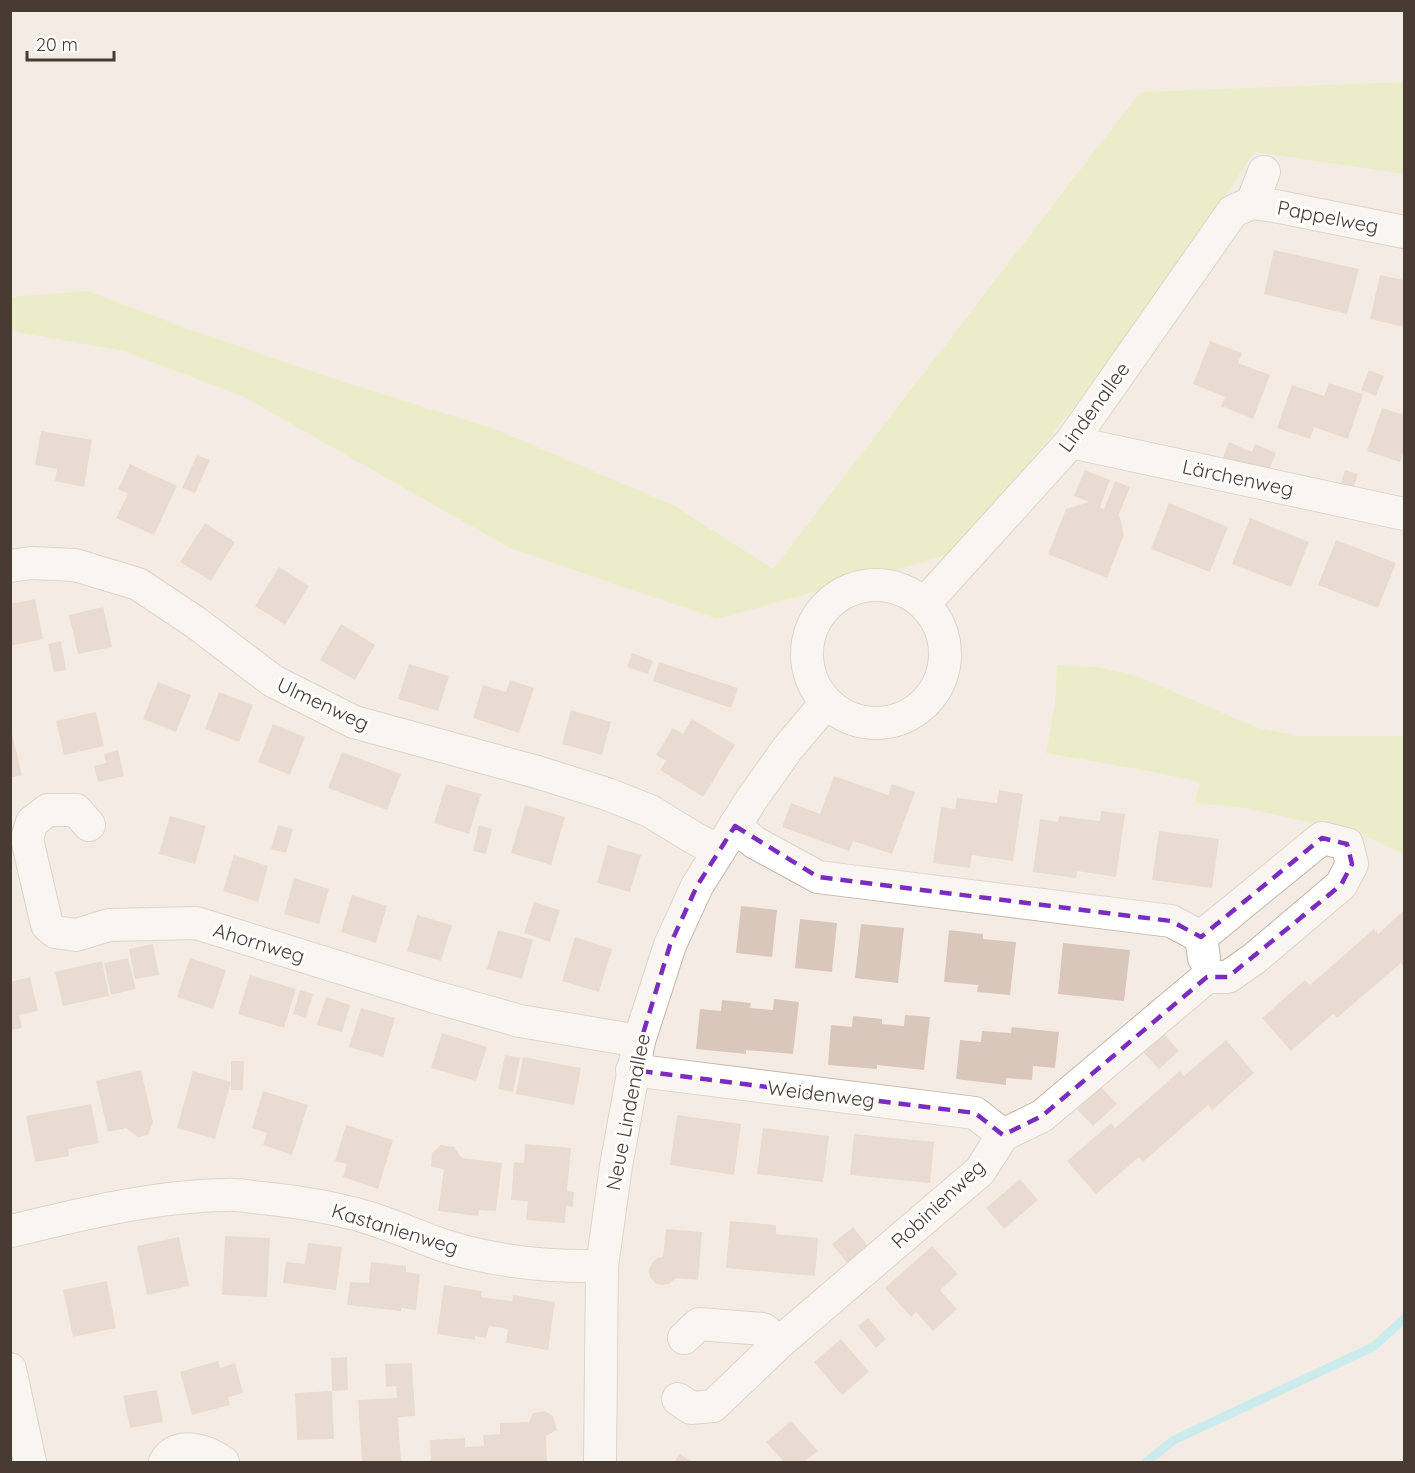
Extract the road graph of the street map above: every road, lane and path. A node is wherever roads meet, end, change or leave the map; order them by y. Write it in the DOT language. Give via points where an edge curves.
graph roads {
  1 [pos="1264,172"];
  2 [pos="1252,203"];
  3 [pos="1404,232"];
  4 [pos="1071,442"];
  5 [pos="1404,514"];
  6 [pos="10,566"];
  7 [pos="924,604"];
  8 [pos="826,703"];
  9 [pos="89,825"];
  10 [pos="727,839"];
  11 [pos="1201,937"];
  12 [pos="1207,977"];
  13 [pos="635,1056"];
  14 [pos="1003,1135"];
  15 [pos="11,1231"];
  16 [pos="602,1266"];
  17 [pos="684,1338"];
  18 [pos="780,1342"];
  19 [pos="10,1370"];
  20 [pos="678,1399"];
  21 [pos="30,1462"];
  22 [pos="165,1462"];
  23 [pos="223,1462"];
  24 [pos="600,1462"];
  1 -- 2 [label="street"];
  2 -- 3 [label="street, Pappelweg"];
  2 -- 4 [label="street, Lindenallee" via="1233,211"];
  4 -- 5 [label="street, Lärchenweg"];
  4 -- 7 [label="street, Lindenallee"];
  6 -- 10 [label="street, Ulmenweg" via="75,565 138,584 273,681 354,722 607,794 650,811 694,838"];
  7 -- 8 [label="street" via="907,592 886,585 864,586 826,605 807,643 807,665 814,686"];
  7 -- 8 [label="street" via="939,624 946,647 944,672 934,694 916,711 894,722 870,724 846,717"];
  8 -- 10 [label="street, Neue Lindenallee" via="788,748"];
  9 -- 13 [label="street, Ahornweg" via="76,810 48,810 32,822 27,839 47,926 55,932 76,935 110,926 196,923"];
  10 -- 11 [label="street" via="754,842 818,877 1171,921"];
  10 -- 13 [label="street, Neue Lindenallee" via="697,886 670,945"];
  11 -- 12 [label="street"];
  11 -- 12 [label="street" via="1322,838 1347,844 1352,864 1341,885 1228,977"];
  12 -- 14 [label="street" via="1042,1116"];
  13 -- 14 [label="street, Weidenweg" via="975,1113"];
  13 -- 16 [label="street, Neue Lindenallee"];
  14 -- 18 [label="street, Robinienweg" via="980,1171"];
  15 -- 16 [label="street, Kastanienweg" via="179,1197 228,1194 349,1212 446,1246 504,1260"];
  16 -- 24 [label="street, Neue Lindenallee"];
  17 -- 18 [label="street" via="699,1324 763,1329"];
  18 -- 20 [label="street, Robinienweg" via="713,1406 690,1408"];
  19 -- 21 [label="street"];
  22 -- 23 [label="street" via="175,1453 189,1449 209,1453"];
}
